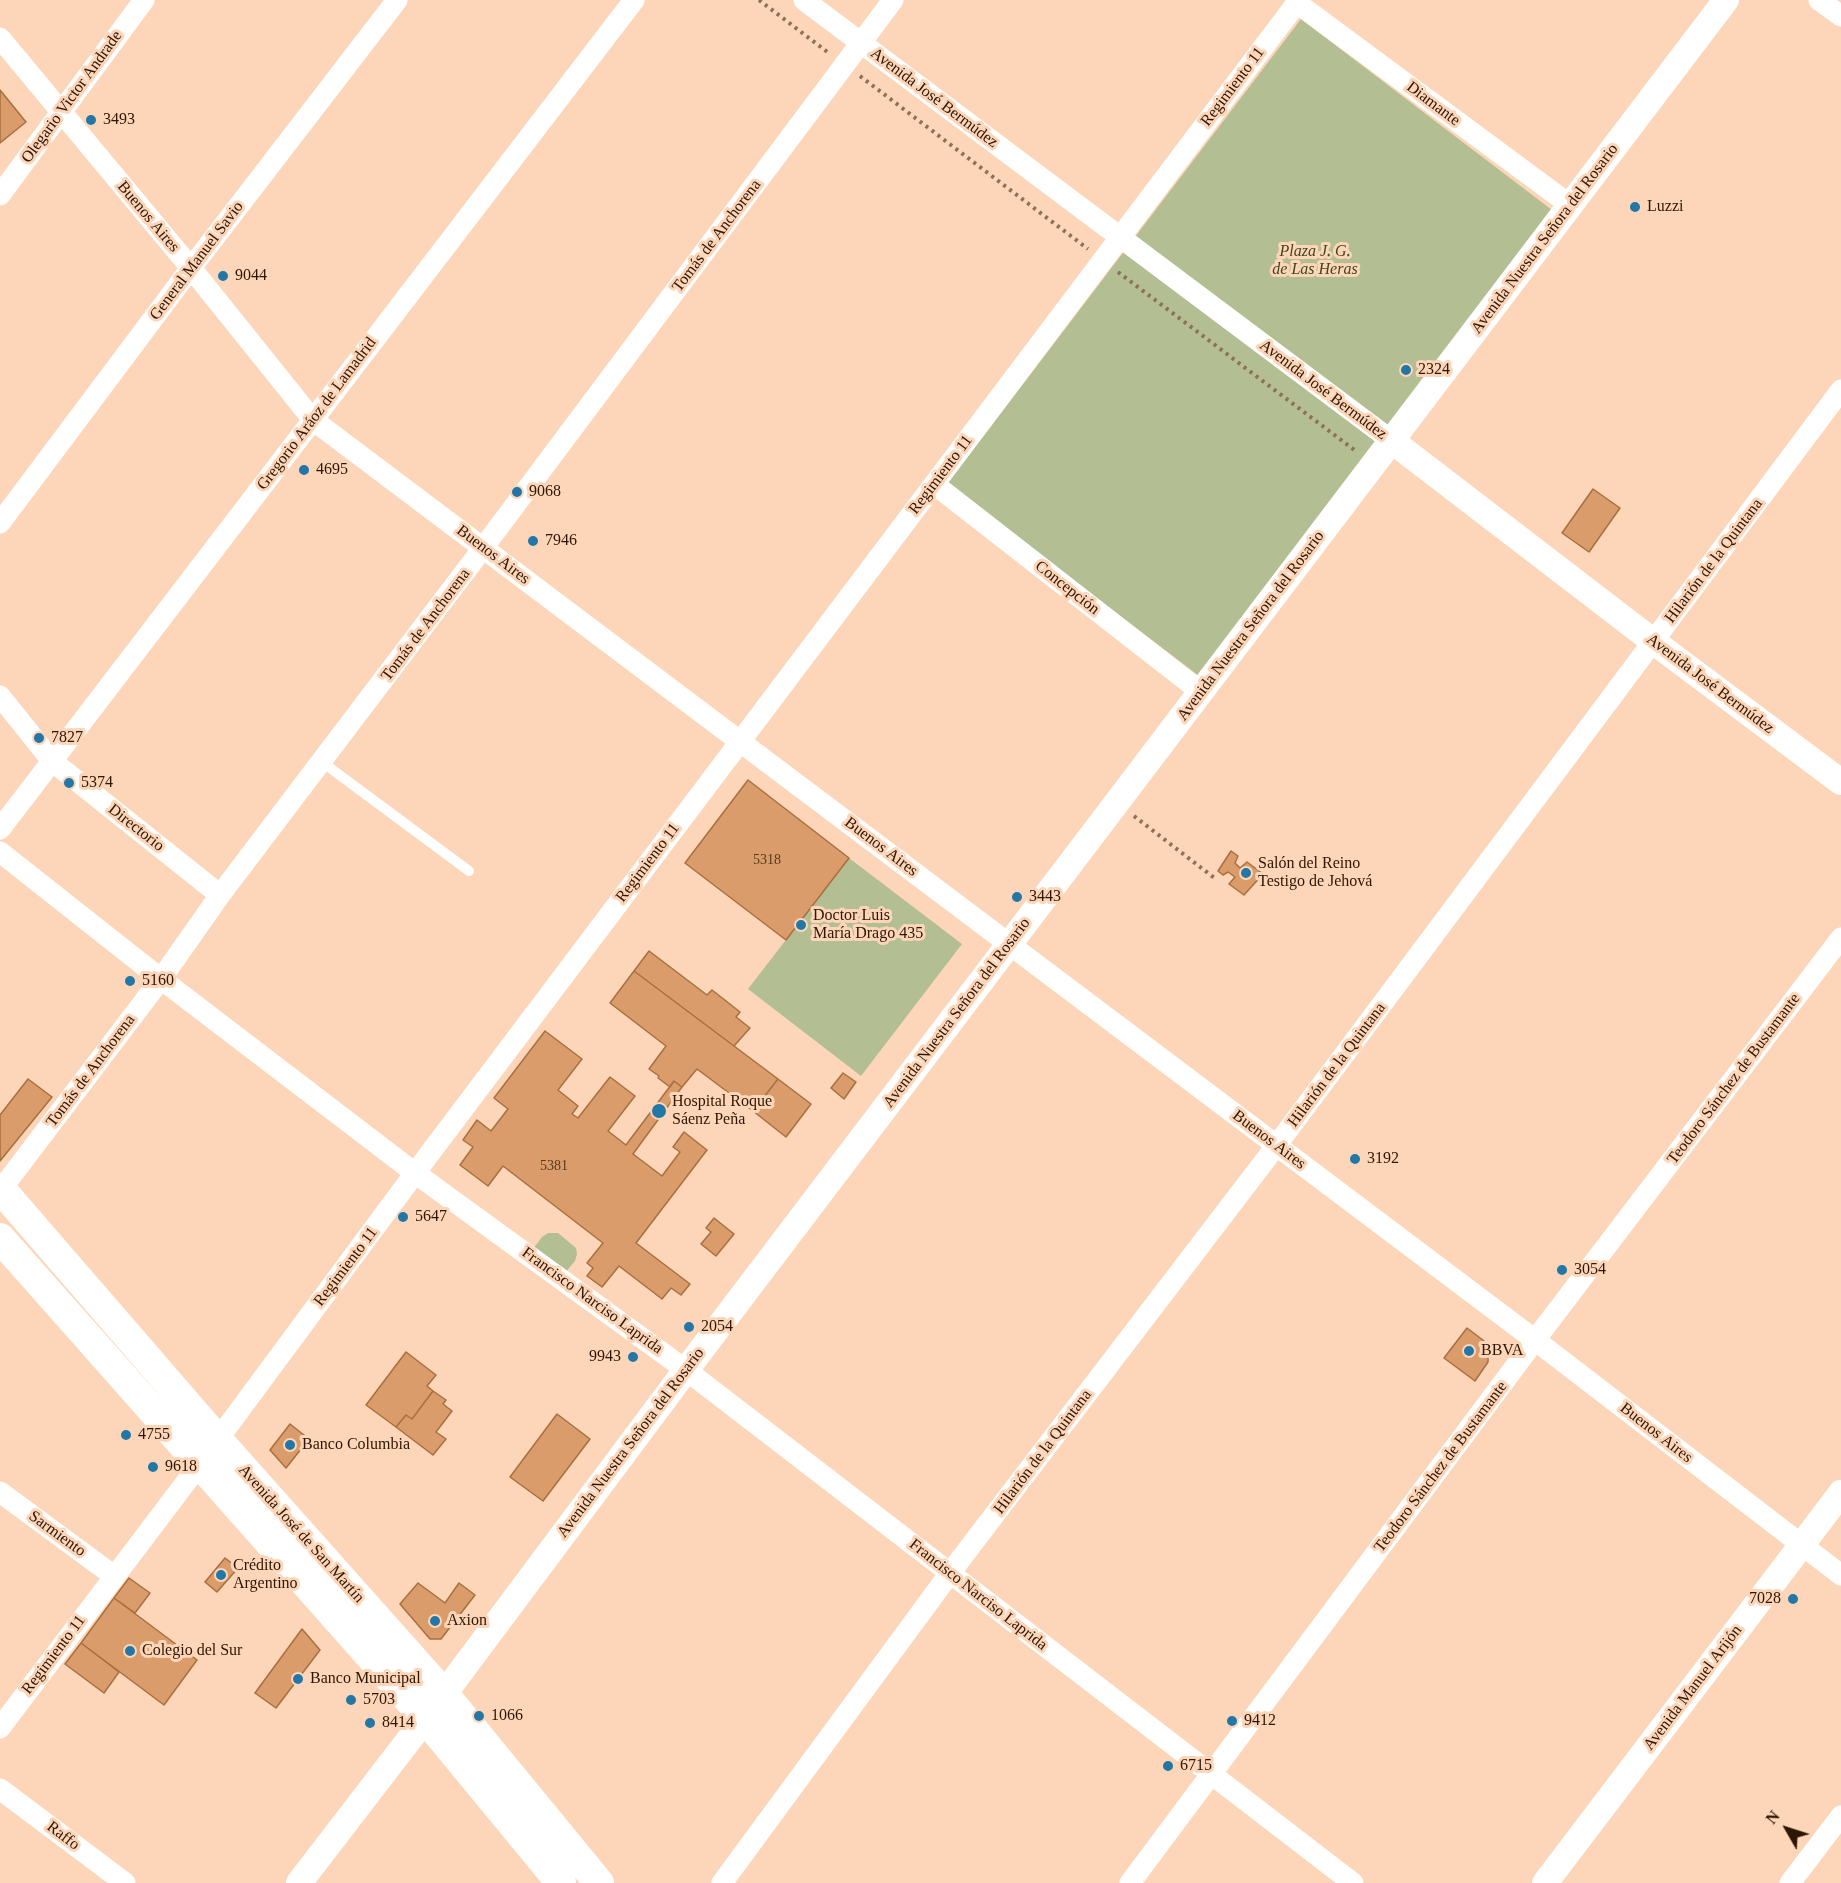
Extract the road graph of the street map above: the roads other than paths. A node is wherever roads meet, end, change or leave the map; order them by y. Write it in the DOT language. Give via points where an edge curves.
graph roads {
  1 [pos="144,0"];
  2 [pos="397,0"];
  3 [pos="634,0"];
  4 [pos="804,0"];
  5 [pos="893,0"];
  6 [pos="1726,0"];
  7 [pos="1819,0"];
  8 [pos="1298,2"];
  9 [pos="1841,16"];
  10 [pos="0,38"];
  11 [pos="861,43"];
  12 [pos="62,112"];
  13 [pos="0,195"];
  14 [pos="1570,206"];
  15 [pos="1120,237"];
  16 [pos="191,268"];
  17 [pos="1841,390"];
  18 [pos="313,420"];
  19 [pos="1392,441"];
  20 [pos="934,484"];
  21 [pos="0,523"];
  22 [pos="483,548"];
  23 [pos="1654,642"];
  24 [pos="1201,692"];
  25 [pos="0,696"];
  26 [pos="741,741"];
  27 [pos="52,761"];
  28 [pos="322,762"];
  29 [pos="1841,782"];
  30 [pos="0,829"];
  31 [pos="0,852"];
  32 [pos="469,871"];
  33 [pos="220,895"];
  34 [pos="1841,938"];
  35 [pos="1010,944"];
  36 [pos="161,979"];
  37 [pos="1276,1146"];
  38 [pos="415,1173"];
  39 [pos="0,1189"];
  40 [pos="0,1238"];
  41 [pos="1535,1341"];
  42 [pos="687,1370"];
  43 [pos="218,1440"];
  44 [pos="199,1465"];
  45 [pos="0,1492"];
  46 [pos="1841,1493"];
  47 [pos="1802,1545"];
  48 [pos="950,1573"];
  49 [pos="1841,1575"];
  50 [pos="114,1576"];
  51 [pos="444,1694"];
  52 [pos="425,1718"];
  53 [pos="0,1728"];
  54 [pos="1211,1774"];
  55 [pos="0,1789"];
  56 [pos="1841,1816"];
  57 [pos="125,1883"];
  58 [pos="299,1883"];
  59 [pos="561,1883"];
  60 [pos="599,1883"];
  61 [pos="722,1883"];
  62 [pos="1130,1883"];
  63 [pos="1353,1883"];
  64 [pos="1545,1883"];
  65 [pos="1790,1883"];
  1 -- 12 [label="street, Olegario Victor Andrade"];
  2 -- 16 [label="street, General Manuel Savio"];
  3 -- 18 [label="street, Gregorio Aráoz de Lamadrid"];
  4 -- 11 [label="street, Avenida José Bermúdez"];
  5 -- 11 [label="street, Tomás de Anchorena"];
  6 -- 14 [label="street, Avenida Nuestra Señora del Rosario"];
  7 -- 9 [label="street"];
  8 -- 14 [label="street, Diamante"];
  8 -- 15 [label="street, Regimiento 11"];
  10 -- 12 [label="street, Buenos Aires"];
  11 -- 15 [label="street, Avenida José Bermúdez"];
  11 -- 22 [label="street, Tomás de Anchorena"];
  12 -- 13 [label="street, Olegario Victor Andrade"];
  12 -- 16 [label="street, Buenos Aires"];
  14 -- 19 [label="street, Avenida Nuestra Señora del Rosario"];
  15 -- 19 [label="street, Avenida José Bermúdez"];
  15 -- 20 [label="street, Regimiento 11"];
  16 -- 18 [label="street, Buenos Aires"];
  16 -- 21 [label="street, General Manuel Savio"];
  17 -- 23 [label="street, Hilarión de la Quintana"];
  18 -- 22 [label="street, Buenos Aires"];
  18 -- 27 [label="street, Gregorio Aráoz de Lamadrid"];
  19 -- 23 [label="street, Avenida José Bermúdez"];
  19 -- 24 [label="street, Avenida Nuestra Señora del Rosario"];
  20 -- 24 [label="street, Concepción"];
  20 -- 26 [label="street, Regimiento 11"];
  22 -- 26 [label="street, Buenos Aires"];
  22 -- 28 [label="street, Tomás de Anchorena"];
  23 -- 29 [label="street, Avenida José Bermúdez"];
  23 -- 37 [label="street, Hilarión de la Quintana"];
  24 -- 35 [label="street, Avenida Nuestra Señora del Rosario"];
  25 -- 27 [label="street"];
  26 -- 35 [label="street, Buenos Aires"];
  26 -- 38 [label="street, Regimiento 11"];
  27 -- 30 [label="street, Gregorio Aráoz de Lamadrid"];
  27 -- 33 [label="street, Directorio"];
  28 -- 32 [label="lane"];
  28 -- 33 [label="street, Tomás de Anchorena"];
  31 -- 36 [label="street, Francisco Narciso Laprida"];
  33 -- 36 [label="street, Tomás de Anchorena"];
  34 -- 41 [label="street, Teodoro Sánchez de Bustamante"];
  35 -- 37 [label="street, Buenos Aires"];
  35 -- 42 [label="street, Avenida Nuestra Señora del Rosario"];
  36 -- 38 [label="street, Francisco Narciso Laprida"];
  36 -- 39 [label="street, Tomás de Anchorena"];
  37 -- 41 [label="street, Buenos Aires"];
  37 -- 48 [label="street, Hilarión de la Quintana"];
  38 -- 42 [label="street, Francisco Narciso Laprida"];
  38 -- 43 [label="street, Regimiento 11"];
  39 -- 43 [label="main road, Avenida José de San Martín"];
  40 -- 44 [label="main road, Avenida José de San Martín"];
  41 -- 47 [label="street, Buenos Aires"];
  41 -- 54 [label="street, Teodoro Sánchez de Bustamante"];
  42 -- 48 [label="street, Francisco Narciso Laprida"];
  42 -- 51 [label="street, Avenida Nuestra Señora del Rosario"];
  43 -- 44 [label="street, Regimiento 11"];
  43 -- 51 [label="main road, Avenida José de San Martín"];
  44 -- 50 [label="street, Regimiento 11"];
  44 -- 52 [label="main road, Avenida José de San Martín"];
  45 -- 50 [label="street, Sarmiento"];
  46 -- 47 [label="street, Avenida Manuel Arijón"];
  47 -- 49 [label="street, Buenos Aires"];
  47 -- 64 [label="street, Avenida Manuel Arijón"];
  48 -- 54 [label="street, Francisco Narciso Laprida"];
  48 -- 61 [label="street, Hilarión de la Quintana"];
  50 -- 53 [label="street, Regimiento 11"];
  51 -- 52 [label="street, Avenida Nuestra Señora del Rosario"];
  51 -- 60 [label="main road, Avenida José de San Martín"];
  52 -- 58 [label="street, Avenida Nuestra Señora del Rosario"];
  52 -- 59 [label="main road, Avenida José de San Martín"];
  54 -- 62 [label="street, Teodoro Sánchez de Bustamante"];
  54 -- 63 [label="street, Francisco Narciso Laprida"];
  55 -- 57 [label="street, Raffo"];
  56 -- 65 [label="street"];
}
